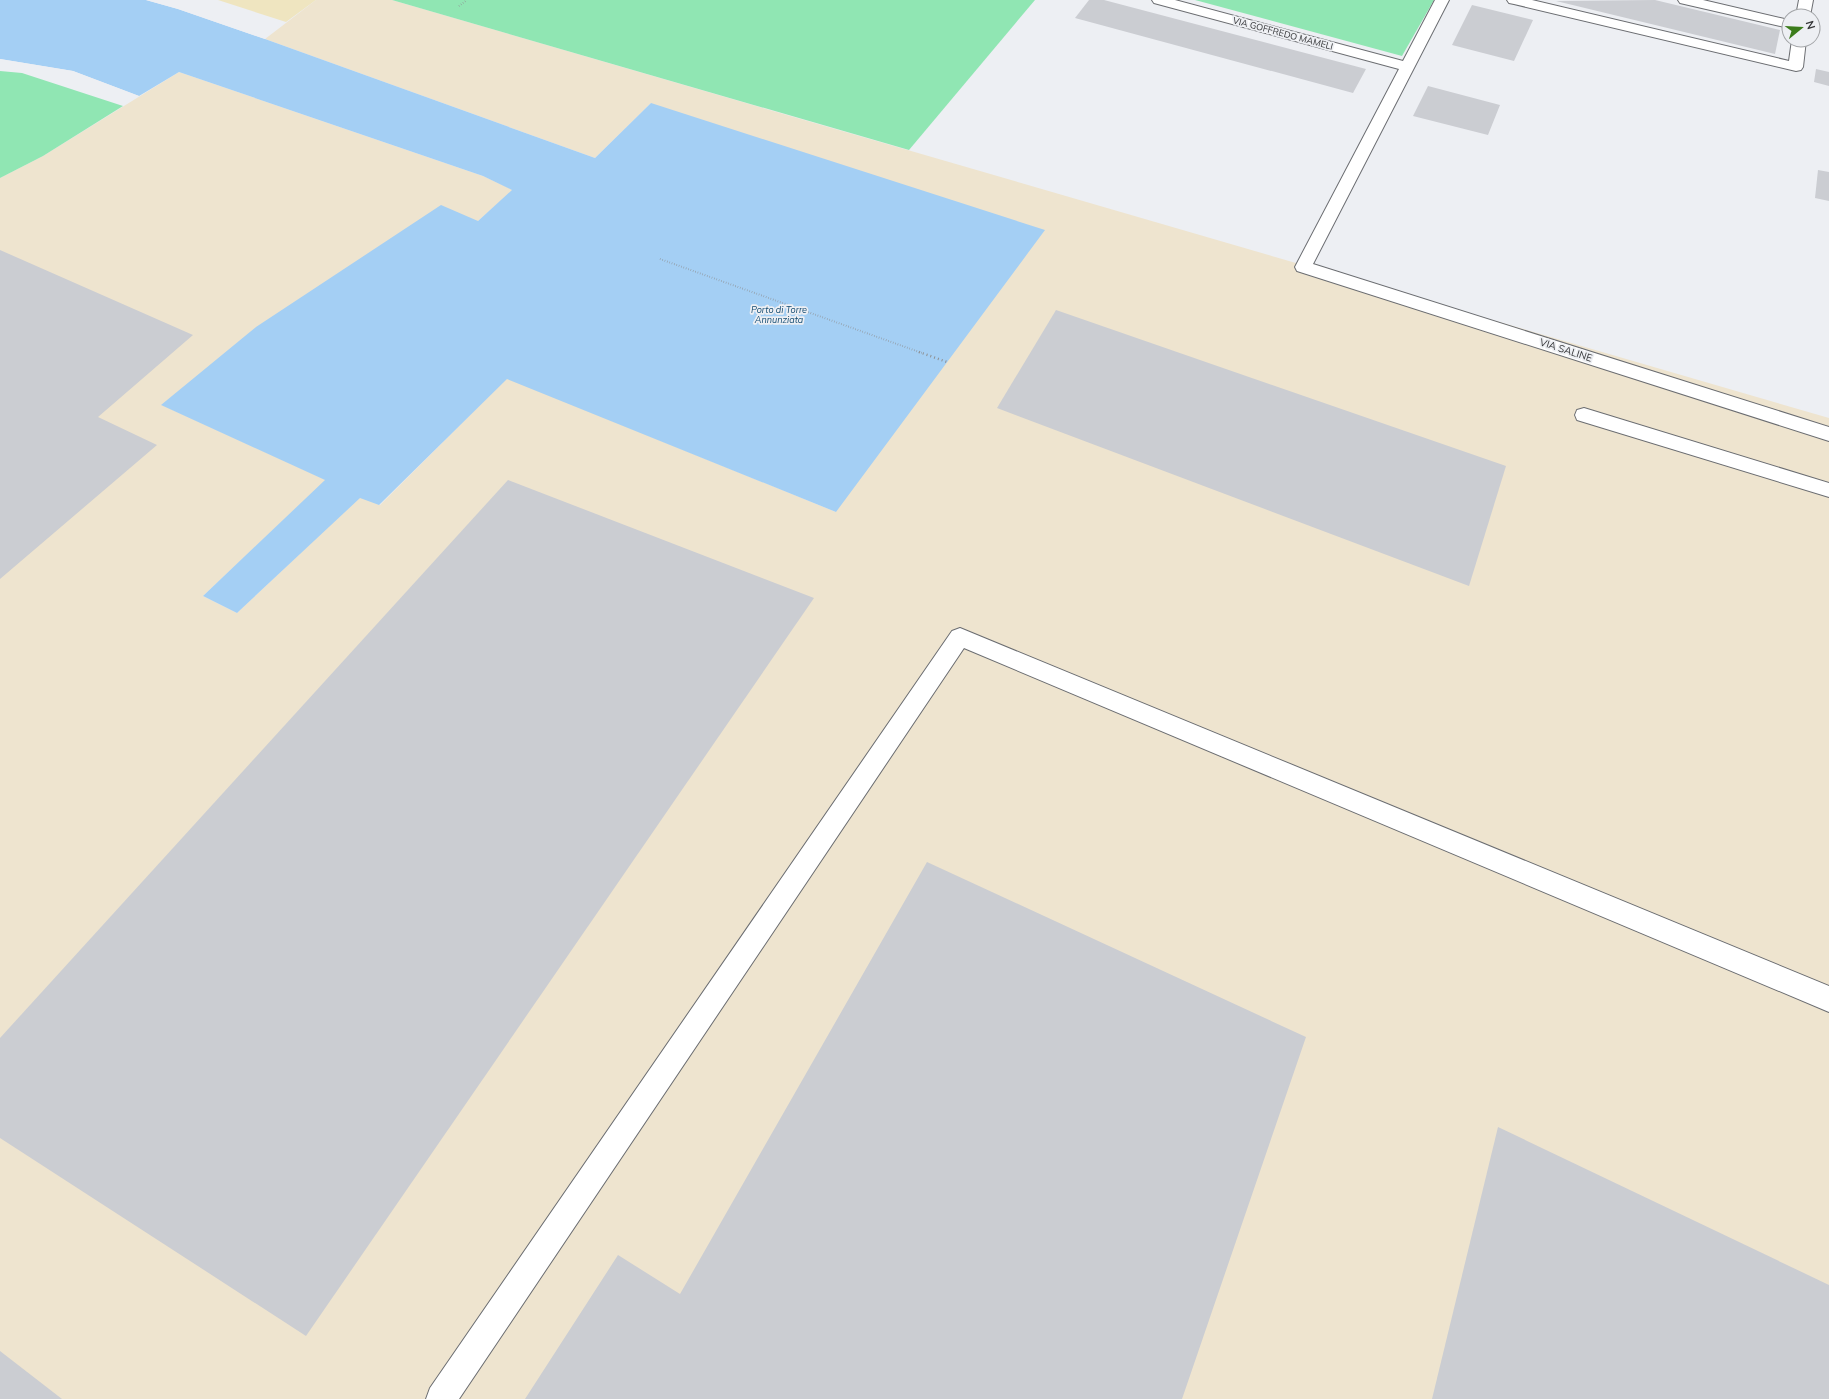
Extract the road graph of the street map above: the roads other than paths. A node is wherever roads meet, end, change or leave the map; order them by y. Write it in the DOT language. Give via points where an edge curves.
graph roads {
  1 [pos="1159,0"];
  2 [pos="1442,0"];
  3 [pos="1514,0"];
  4 [pos="1685,0"];
  5 [pos="1781,22"];
  6 [pos="1798,48"];
  7 [pos="1406,66"];
  8 [pos="1584,415"];
  9 [pos="1829,434"];
  10 [pos="1829,490"];
  11 [pos="1829,999"];
  12 [pos="440,1399"];
  1 -- 7 [label="street, VIA GOFFREDO MAMELI"];
  2 -- 7 [label="street"];
  3 -- 6 [label="street" via="1796,67"];
  4 -- 5 [label="street"];
  7 -- 9 [label="street, VIA SALINE" via="1303,267"];
  8 -- 10 [label="street"];
  11 -- 12 [label="street" via="960,637"];
}
